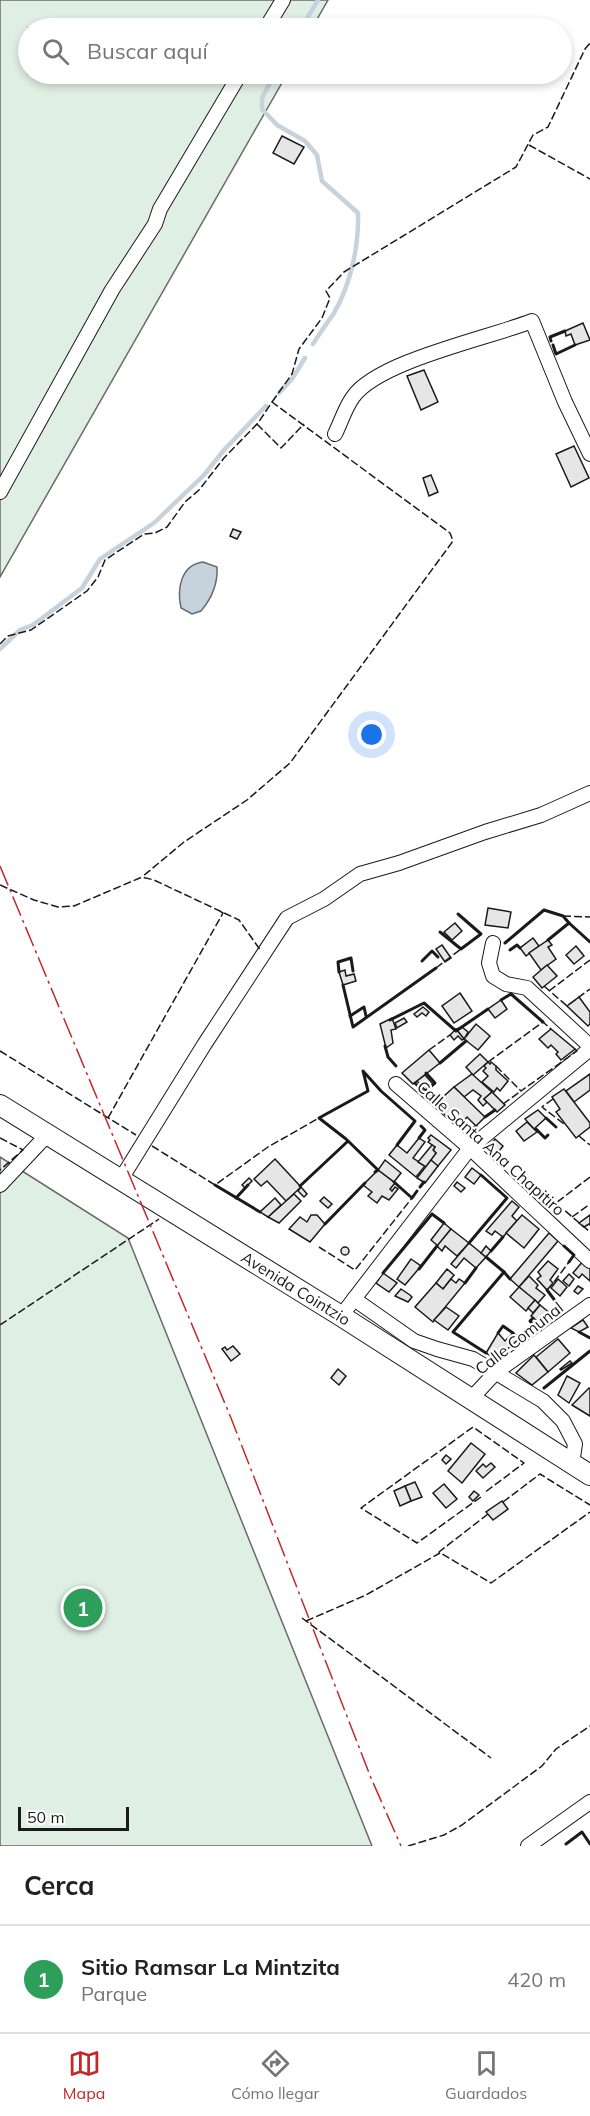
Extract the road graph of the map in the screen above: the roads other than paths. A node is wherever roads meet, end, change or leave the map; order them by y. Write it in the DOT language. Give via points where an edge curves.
graph roads {
  1 [pos="283,0"];
  2 [pos="272,18"];
  3 [pos="234,84"];
  4 [pos="335,434"];
  5 [pos="590,454"];
  6 [pos="0,492"];
  7 [pos="590,793"];
  8 [pos="494,943"];
  9 [pos="590,1047"];
  10 [pos="396,1084"];
  11 [pos="0,1105"];
  12 [pos="48,1134"];
  13 [pos="470,1148"];
  14 [pos="121,1179"];
  15 [pos="0,1185"];
  16 [pos="590,1261"];
  17 [pos="354,1299"];
  18 [pos="590,1305"];
  19 [pos="341,1316"];
  20 [pos="496,1372"];
  21 [pos="470,1400"];
  22 [pos="572,1464"];
  23 [pos="590,1475"];
  24 [pos="590,1802"];
  25 [pos="528,1846"];
  1 -- 2 [label="street"];
  3 -- 6 [label="street" via="160,209 155,224 112,290"];
  4 -- 5 [label="street" via="353,397 369,381 428,354 532,321 564,402"];
  7 -- 14 [label="street" via="541,815 360,874 287,918"];
  8 -- 9 [label="street" via="489,963 493,976 506,984 527,988"];
  9 -- 13 [label="street"];
  10 -- 13 [label="street, Calle Santa Ana Chapitiro"];
  11 -- 12 [label="main road, Avenida Cointzio"];
  12 -- 14 [label="main road, Avenida Cointzio"];
  12 -- 15 [label="street"];
  13 -- 16 [label="street, Calle Santa Ana Chapitiro"];
  13 -- 17 [label="street"];
  14 -- 19 [label="main road, Avenida Cointzio"];
  17 -- 19 [label="street"];
  17 -- 20 [label="street" via="414,1341 473,1359"];
  18 -- 20 [label="street, Calle Comunal"];
  19 -- 21 [label="main road, Avenida Cointzio"];
  20 -- 21 [label="street, Calle Comunal"];
  20 -- 22 [label="street" via="543,1401 562,1421 576,1444"];
  21 -- 22 [label="main road, Avenida Cointzio"];
  22 -- 23 [label="main road, Avenida Cointzio"];
  24 -- 25 [label="street"];
}
